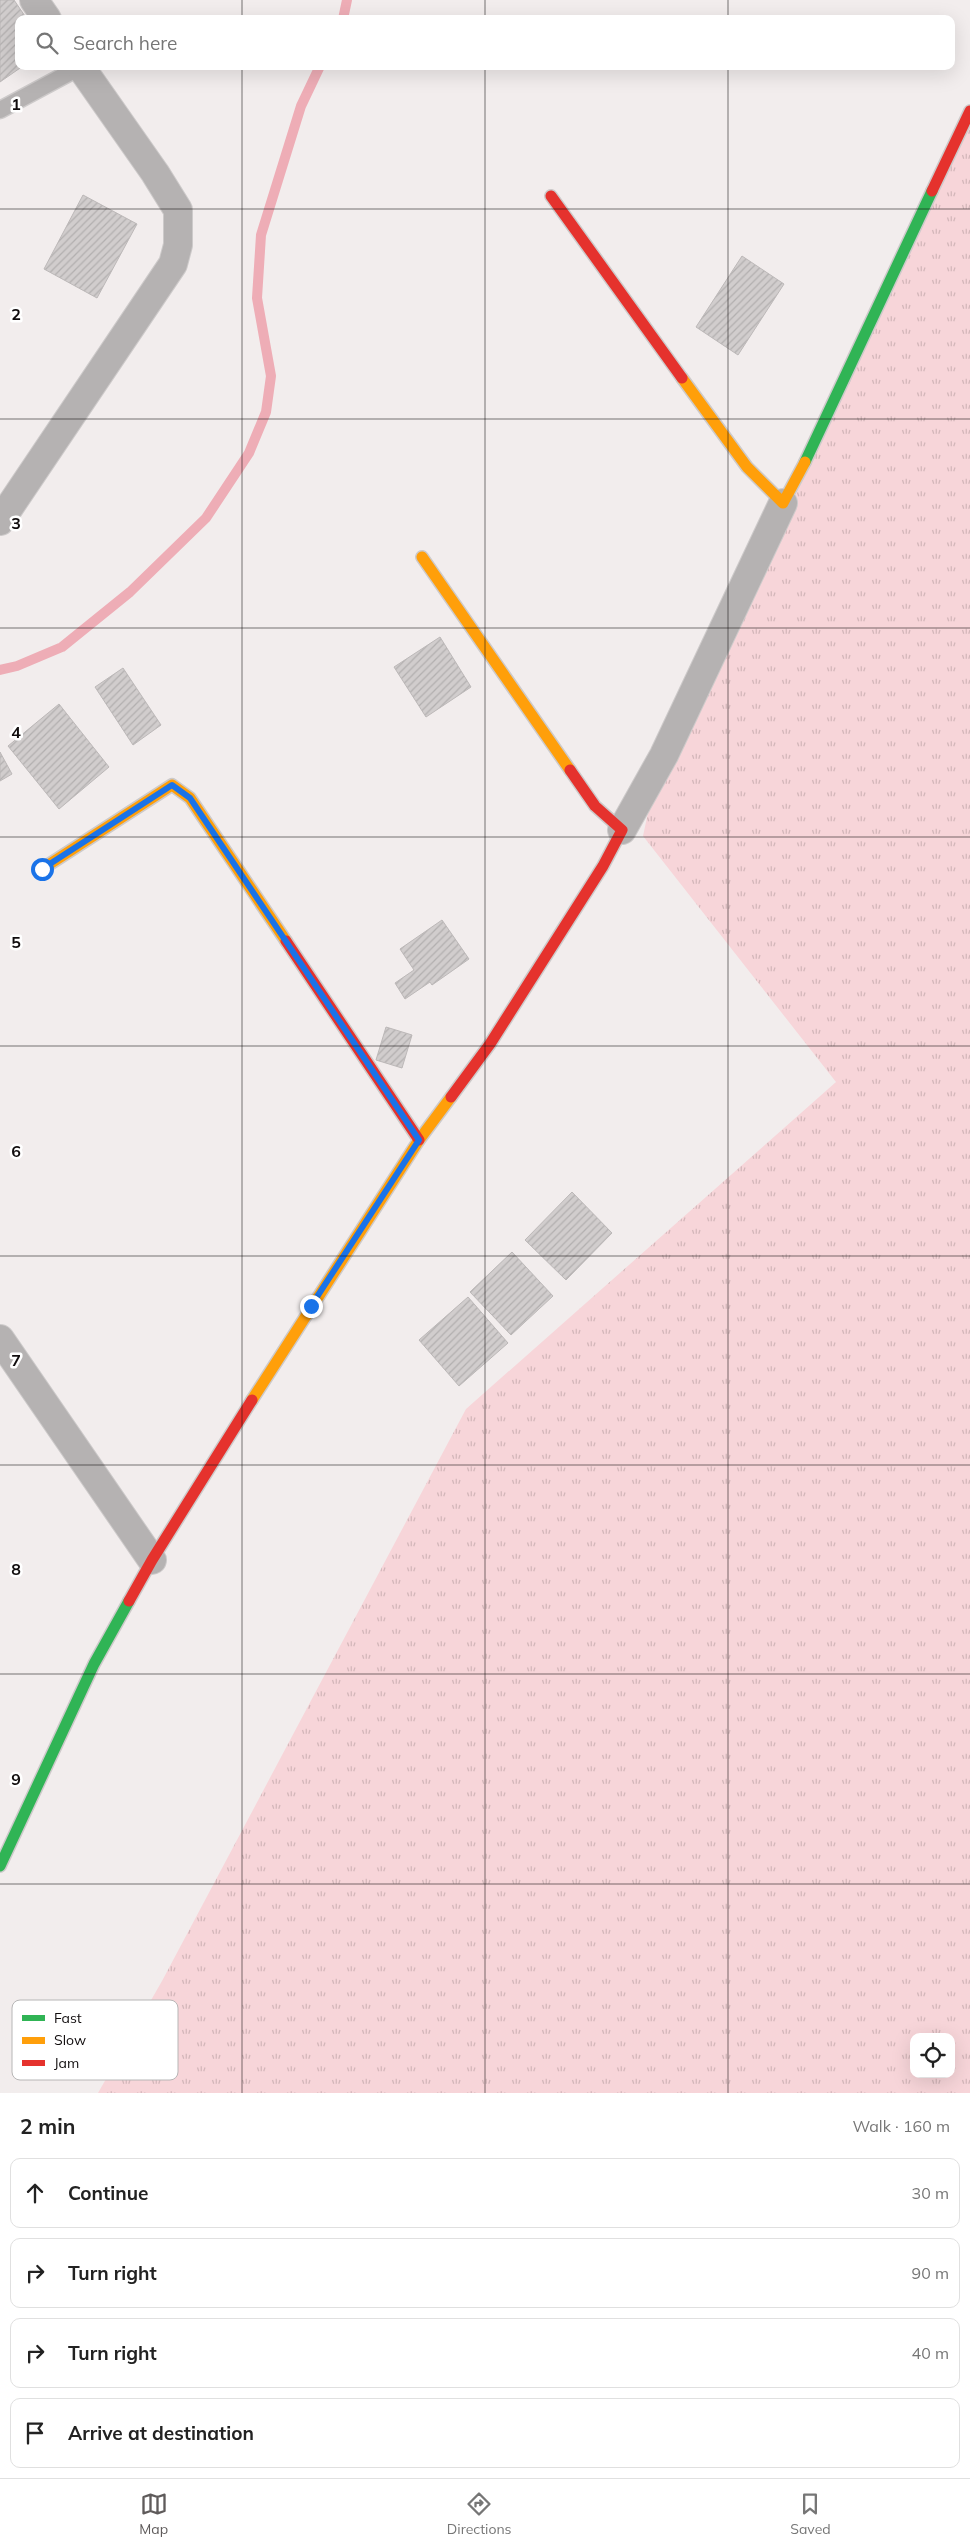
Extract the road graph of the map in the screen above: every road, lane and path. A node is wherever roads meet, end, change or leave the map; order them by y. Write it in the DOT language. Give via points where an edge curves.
graph roads {
  1 [pos="34,0"];
  2 [pos="44,15"];
  3 [pos="73,70"];
  4 [pos="83,70"];
  5 [pos="0,110"];
  6 [pos="970,111"];
  7 [pos="551,196"];
  8 [pos="783,502"];
  9 [pos="0,521"];
  10 [pos="422,557"];
  11 [pos="622,830"];
  12 [pos="42,869"];
  13 [pos="419,1140"];
  14 [pos="0,1338"];
  15 [pos="152,1560"];
  16 [pos="2,1856"];
  1 -- 2 [label="street"];
  3 -- 5 [label="lane"];
  4 -- 9 [label="street" via="178,210 178,245 173,264"];
  6 -- 8 [label="street" via="812,449"];
  7 -- 8 [label="street" via="746,467"];
  8 -- 11 [label="street" via="664,755"];
  10 -- 11 [label="street" via="595,806"];
  11 -- 13 [label="street" via="603,866 490,1044"];
  12 -- 13 [label="street" via="172,785 190,798"];
  13 -- 15 [label="street"];
  14 -- 15 [label="street"];
  15 -- 16 [label="street" via="94,1664"];
}
